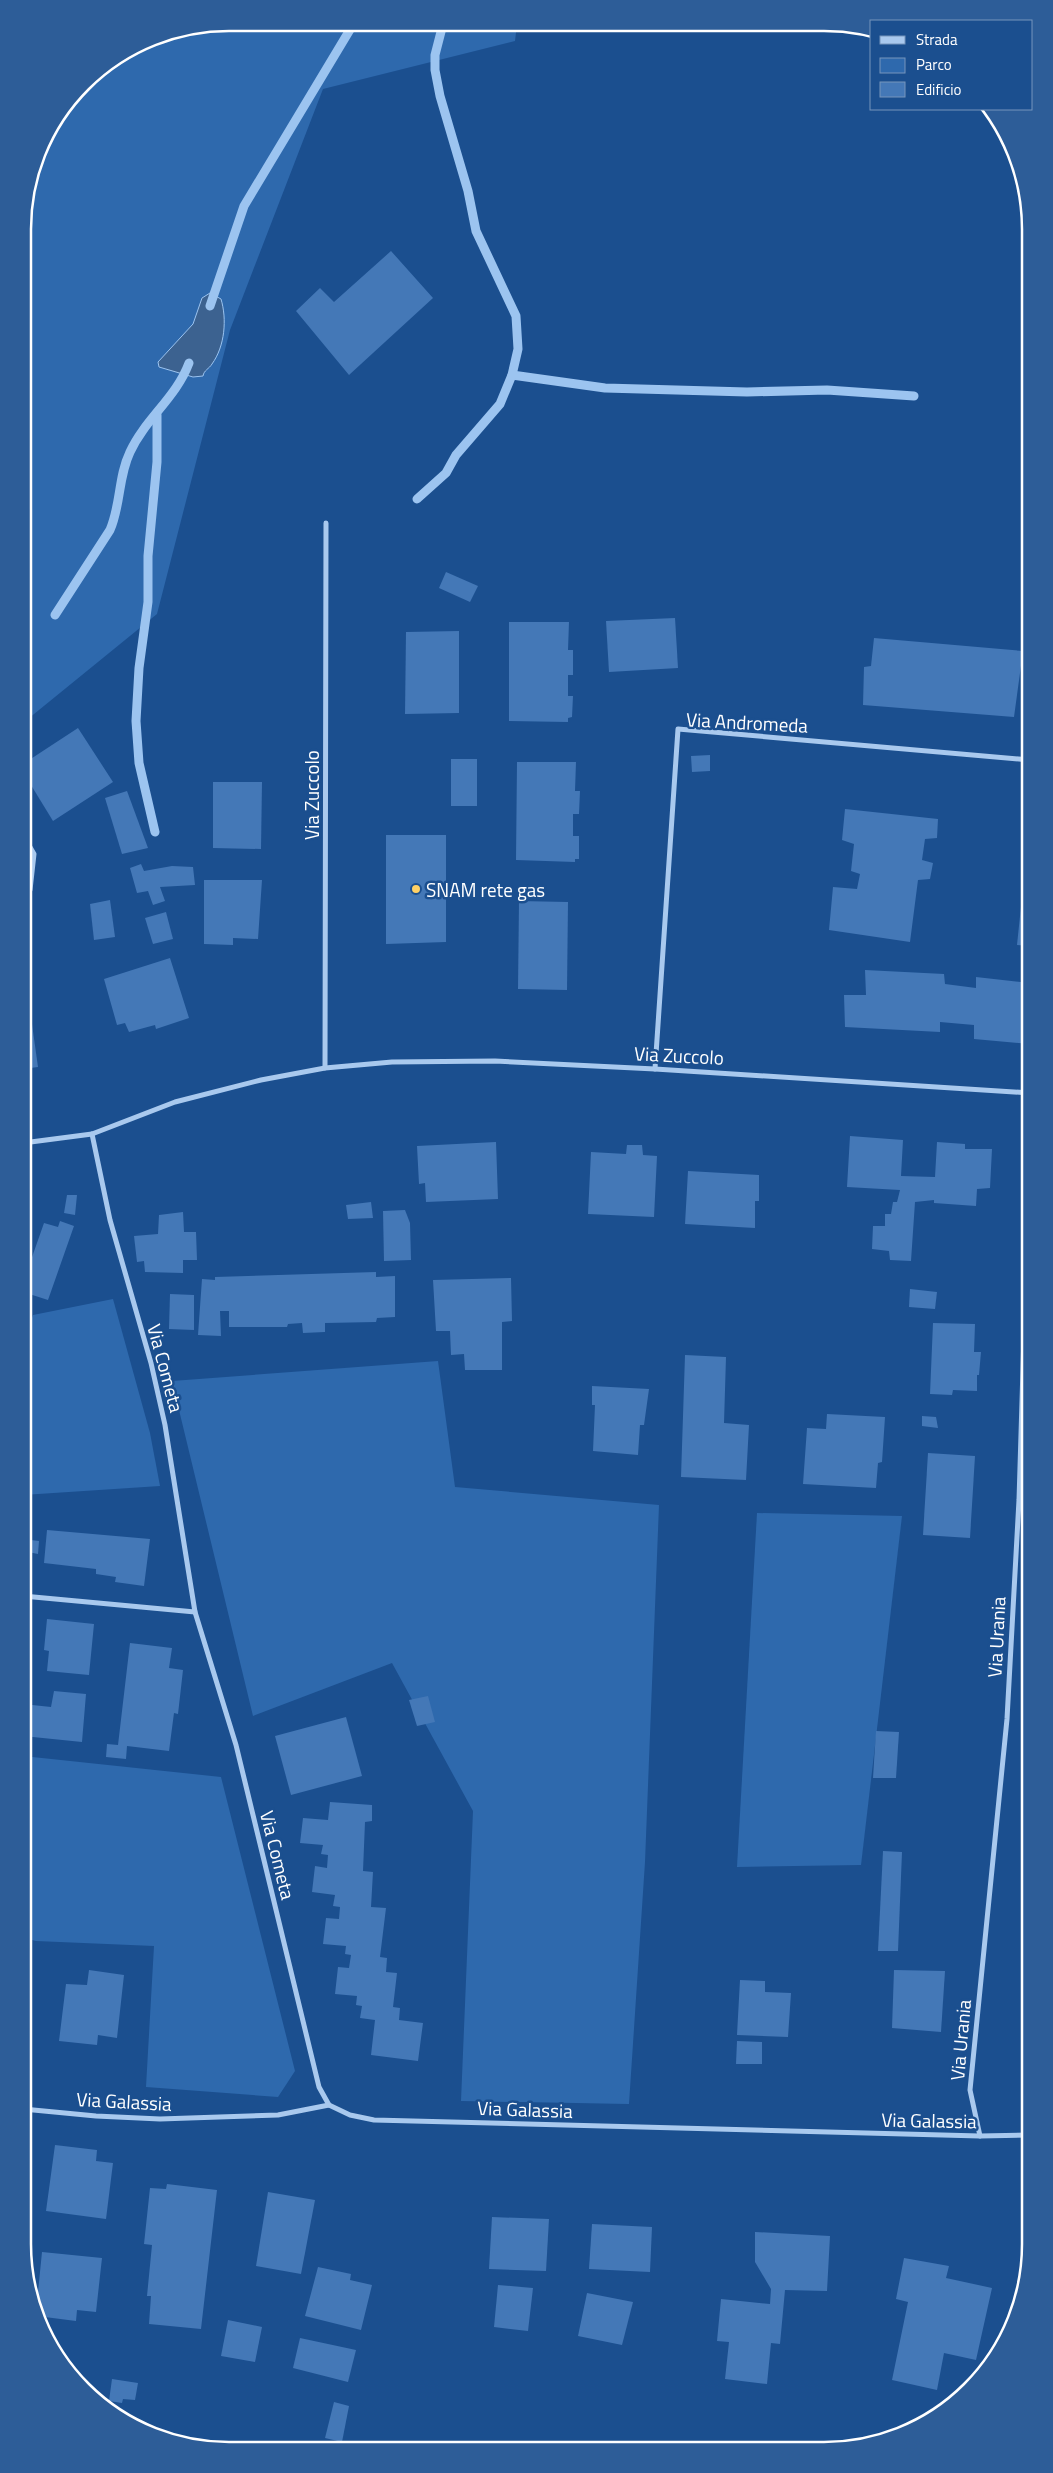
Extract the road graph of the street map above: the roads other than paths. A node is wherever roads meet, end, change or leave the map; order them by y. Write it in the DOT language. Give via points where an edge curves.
graph roads {
  1 [pos="326,523"];
  2 [pos="1022,759"];
  3 [pos="31,849"];
  4 [pos="31,881"];
  5 [pos="325,1068"];
  6 [pos="655,1069"];
  7 [pos="1022,1092"];
  8 [pos="92,1134"];
  9 [pos="31,1142"];
  10 [pos="1022,1401"];
  11 [pos="31,1597"];
  12 [pos="195,1612"];
  13 [pos="329,2105"];
  14 [pos="31,2109"];
  15 [pos="1022,2135"];
  16 [pos="980,2136"];
  1 -- 5 [label="street, Via Zuccolo"];
  2 -- 6 [label="street, Via Andromeda" via="678,729"];
  3 -- 4 [label="street" via="34,854"];
  5 -- 6 [label="street, Via Zuccolo" via="392,1062 495,1061"];
  5 -- 8 [label="street, Via Zuccolo" via="175,1102"];
  6 -- 7 [label="street, Via Zuccolo"];
  8 -- 9 [label="street, Via Zuccolo"];
  8 -- 12 [label="street, Via Cometa" via="110,1220 151,1363 165,1425"];
  10 -- 16 [label="street, Via Urania" via="1007,1719 970,2090"];
  11 -- 12 [label="street"];
  12 -- 13 [label="street, Via Cometa" via="236,1745 319,2087"];
  13 -- 14 [label="street, Via Galassia" via="278,2115 160,2119"];
  13 -- 16 [label="street, Via Galassia" via="350,2116 374,2120"];
  15 -- 16 [label="street, Via Galassia"];
}
